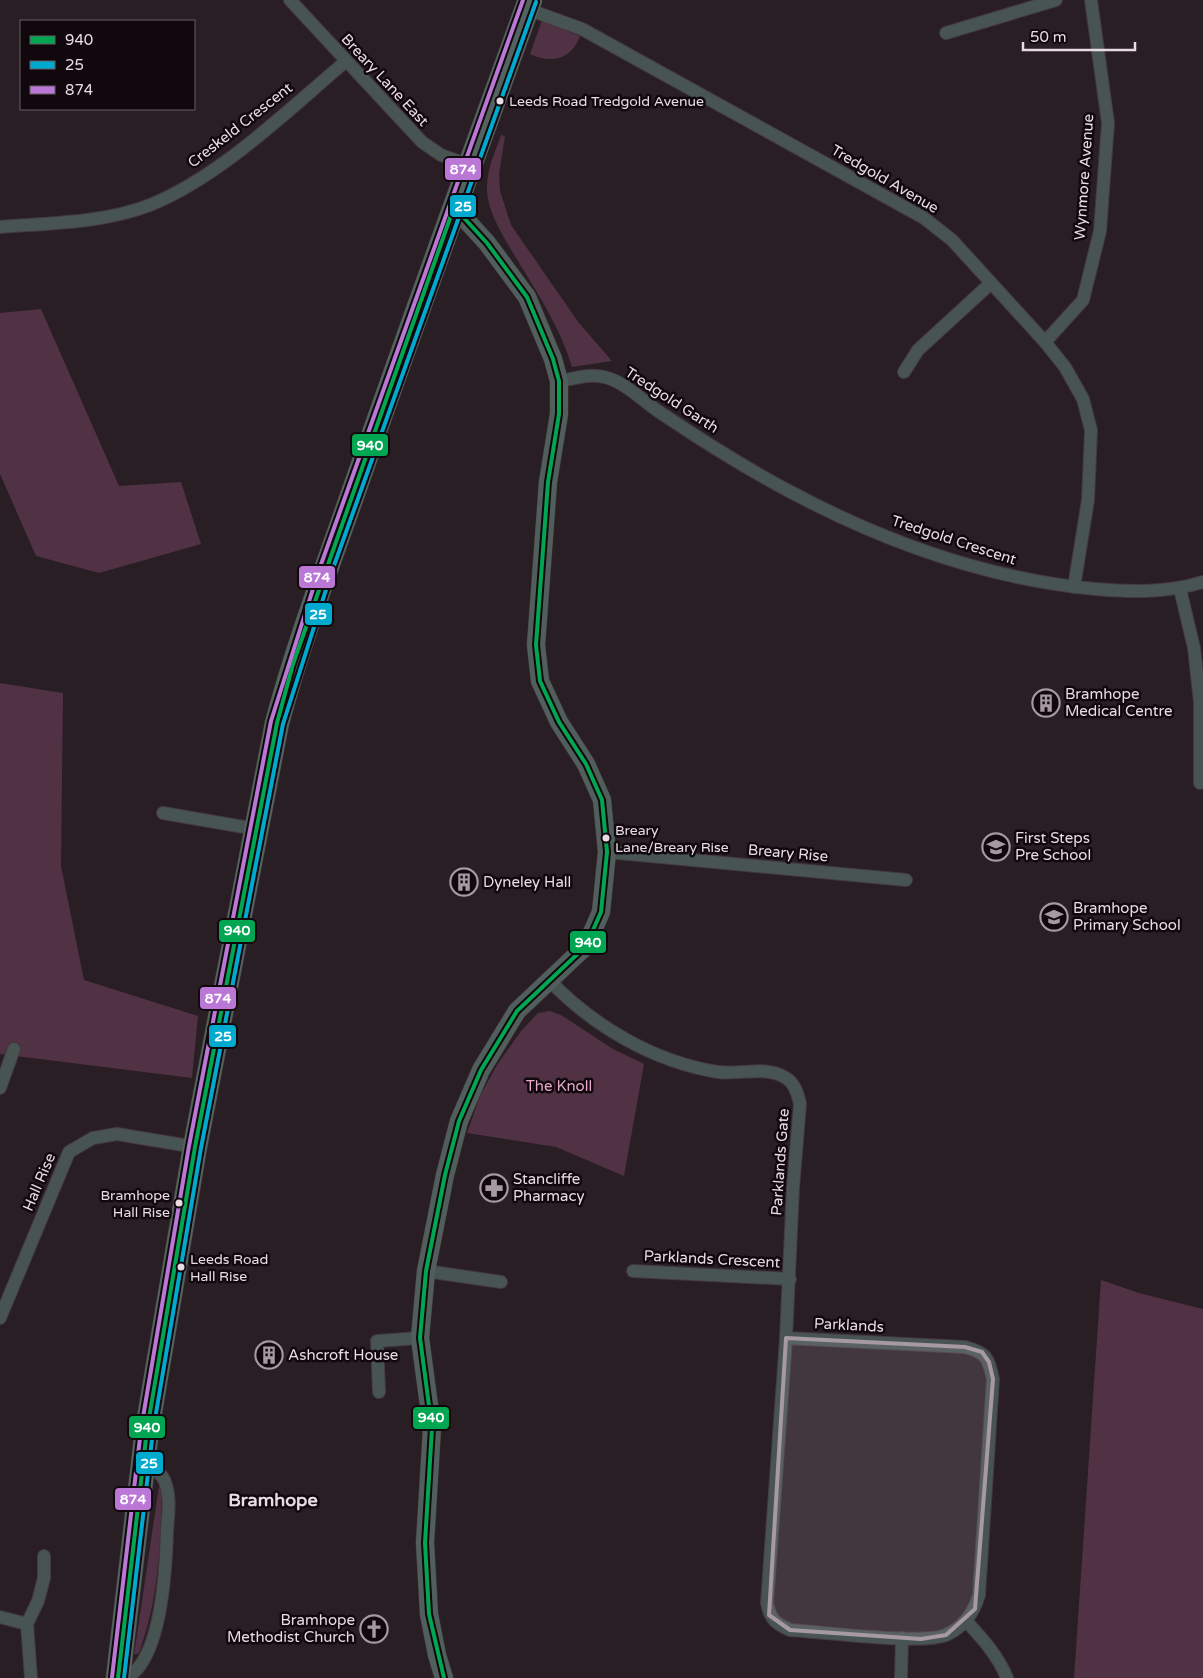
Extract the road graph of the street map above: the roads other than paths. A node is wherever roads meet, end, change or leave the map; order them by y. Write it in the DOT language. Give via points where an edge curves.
graph roads {
  1 [pos="290,0"];
  2 [pos="1056,0"];
  3 [pos="1091,0"];
  4 [pos="529,5"];
  5 [pos="946,33"];
  6 [pos="346,62"];
  7 [pos="469,165"];
  8 [pos="454,207"];
  9 [pos="0,227"];
  10 [pos="991,283"];
  11 [pos="1045,342"];
  12 [pos="904,372"];
  13 [pos="559,381"];
  14 [pos="735,460"];
  15 [pos="1203,582"];
  16 [pos="1074,587"];
  17 [pos="1180,589"];
  18 [pos="1200,783"];
  19 [pos="163,813"];
  20 [pos="256,829"];
  21 [pos="607,852"];
  22 [pos="906,880"];
  23 [pos="549,980"];
  24 [pos="14,1050"];
  25 [pos="0,1088"];
  26 [pos="195,1147"];
  27 [pos="426,1271"];
  28 [pos="633,1272"];
  29 [pos="790,1279"];
  30 [pos="502,1282"];
  31 [pos="0,1318"];
  32 [pos="420,1338"];
  33 [pos="786,1338"];
  34 [pos="379,1392"];
  35 [pos="143,1461"];
  36 [pos="44,1556"];
  37 [pos="0,1618"];
  38 [pos="966,1621"];
  39 [pos="27,1624"];
  40 [pos="902,1638"];
  41 [pos="31,1678"];
  42 [pos="118,1678"];
  43 [pos="126,1678"];
  44 [pos="444,1678"];
  45 [pos="900,1678"];
  46 [pos="1007,1678"];
  1 -- 6 [label="street, Breary Lane East"];
  2 -- 5 [label="street"];
  3 -- 11 [label="street, Wynmore Avenue" via="1108,124 1100,231 1083,300"];
  4 -- 7 [label="highway"];
  4 -- 10 [label="street, Tredgold Avenue" via="582,28 924,218 952,240"];
  6 -- 7 [label="street, Breary Lane East" via="422,142 441,155"];
  6 -- 9 [label="street, Creskeld Crescent" via="241,148 192,183 150,205 113,215"];
  7 -- 8 [label="highway"];
  8 -- 13 [label="street" via="487,243 526,297"];
  8 -- 20 [label="highway" via="293,664 277,723"];
  10 -- 11 [label="street, Tredgold Avenue"];
  10 -- 12 [label="street" via="918,350"];
  11 -- 16 [label="street, Tredgold Avenue" via="1065,367 1083,399 1091,430 1088,500"];
  13 -- 14 [label="street, Tredgold Garth" via="594,376 611,379"];
  13 -- 21 [label="street" via="559,414 548,482 536,645 540,681 602,800"];
  14 -- 16 [label="street, Tredgold Crescent" via="786,490 848,520 914,546 1016,577"];
  15 -- 17 [label="street, Tredgold Crescent"];
  16 -- 17 [label="street, Tredgold Crescent" via="1125,591"];
  17 -- 18 [label="street" via="1194,648 1200,702"];
  19 -- 20 [label="street"];
  20 -- 26 [label="highway"];
  21 -- 22 [label="street, Breary Rise"];
  21 -- 23 [label="street" via="601,912 586,946"];
  23 -- 27 [label="street" via="517,1011 481,1070 459,1121"];
  23 -- 29 [label="street, Parklands Gate" via="566,998 598,1022 659,1057 720,1072 769,1072 786,1078 797,1090 800,1104"];
  24 -- 25 [label="street"];
  26 -- 31 [label="street, Hall Rise" via="117,1134 93,1138 69,1152"];
  26 -- 35 [label="highway"];
  27 -- 30 [label="street"];
  27 -- 32 [label="street"];
  28 -- 29 [label="street, Parklands Crescent"];
  29 -- 33 [label="street, Parklands Gate"];
  32 -- 34 [label="street" via="377,1340"];
  32 -- 44 [label="street" via="432,1428 425,1543 430,1614"];
  33 -- 38 [label="street, Parklands" via="965,1347 982,1352 989,1362 993,1379 979,1595 975,1609"];
  33 -- 40 [label="street, Parklands" via="767,1603 769,1615 790,1630"];
  35 -- 42 [label="highway"];
  35 -- 43 [label="street" via="163,1476 166,1483 166,1580 148,1653"];
  36 -- 39 [label="street" via="44,1578"];
  37 -- 39 [label="street"];
  38 -- 40 [label="street, Parklands" via="946,1635"];
  38 -- 46 [label="street" via="1001,1663"];
  39 -- 41 [label="street"];
  40 -- 45 [label="street"];
}
